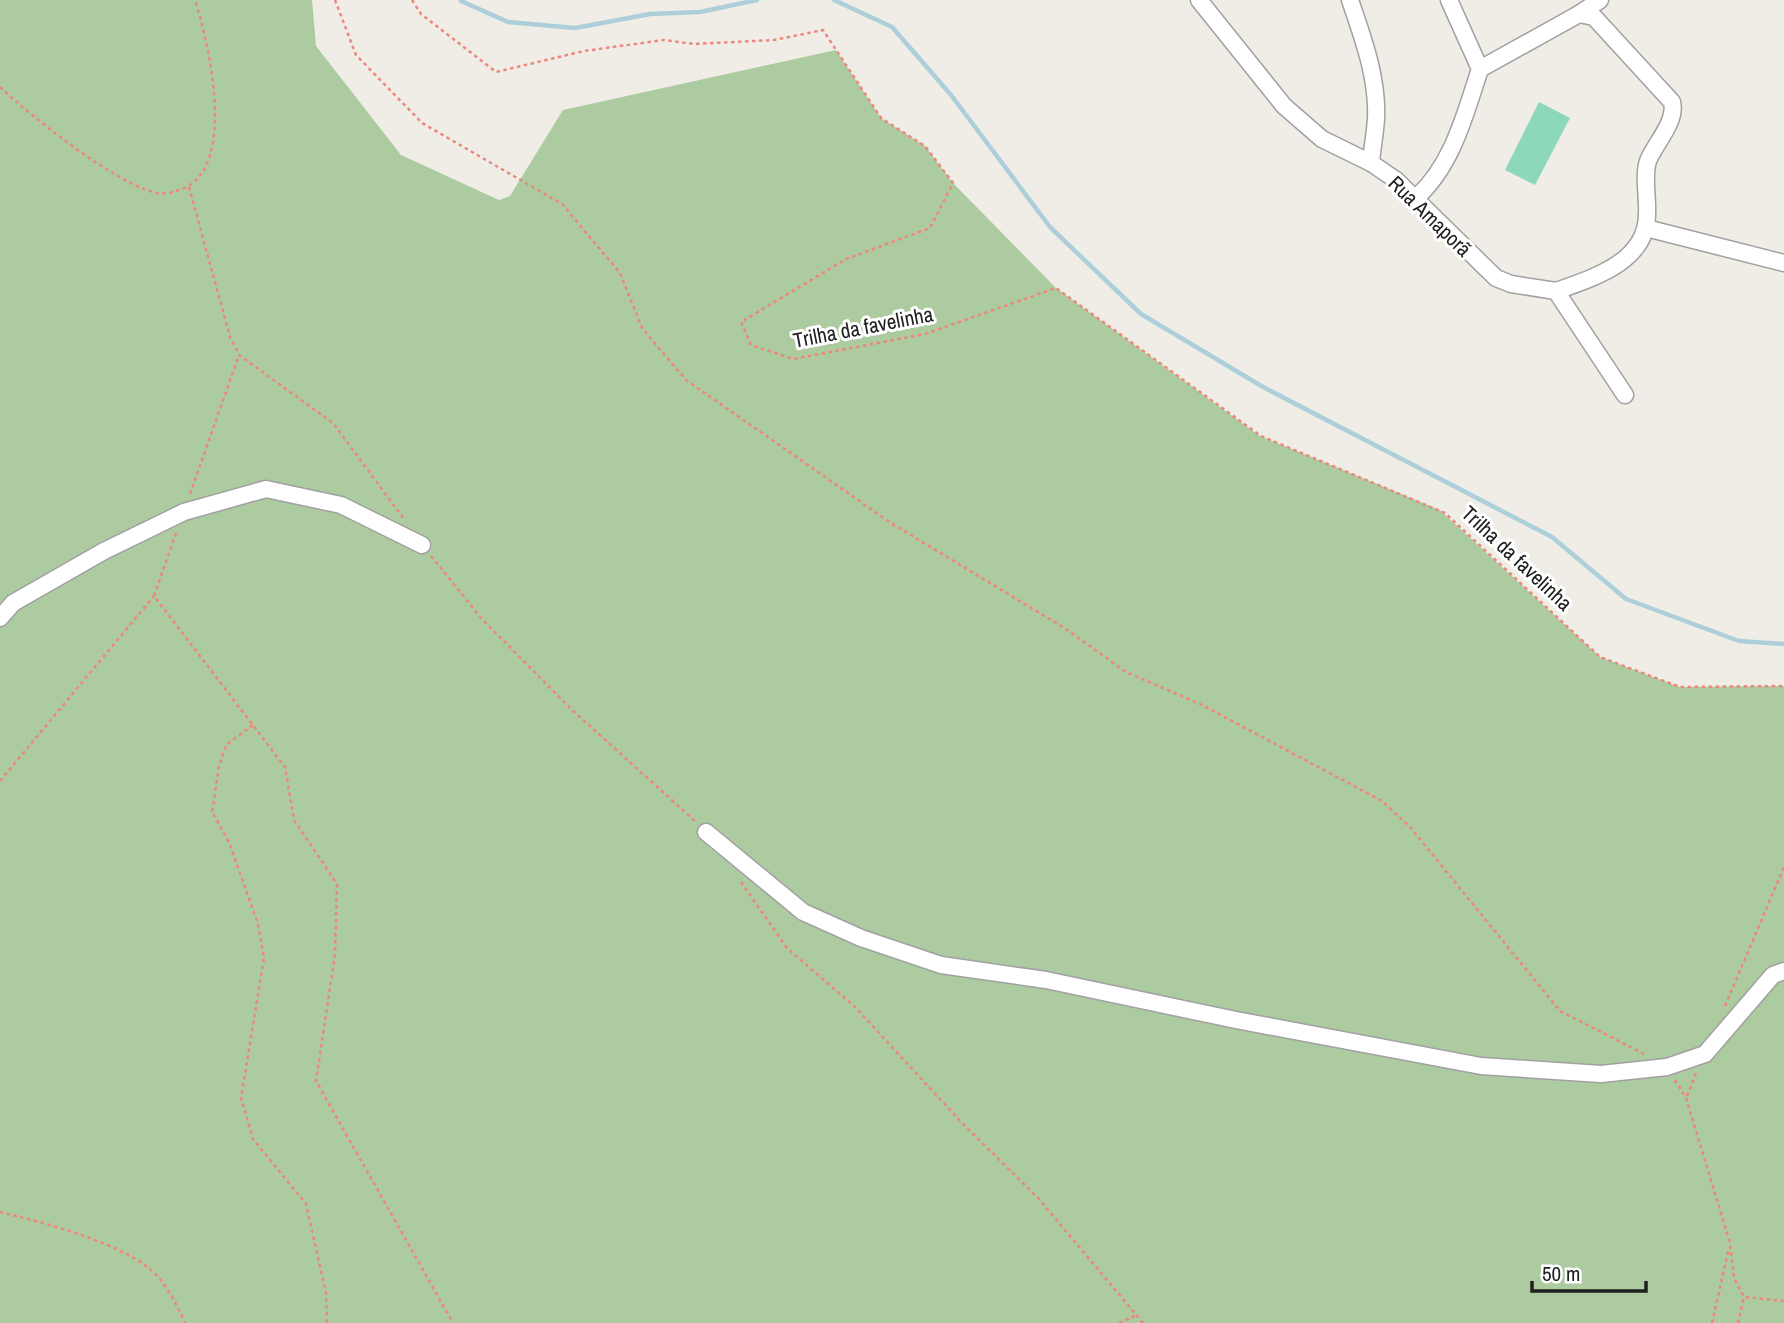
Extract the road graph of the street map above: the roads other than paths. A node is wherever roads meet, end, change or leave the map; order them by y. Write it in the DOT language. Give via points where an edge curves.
graph roads {
  1 [pos="1199,0"];
  2 [pos="1350,0"];
  3 [pos="1449,0"];
  4 [pos="1600,0"];
  5 [pos="1579,13"];
  6 [pos="1480,69"];
  7 [pos="1371,163"];
  8 [pos="1417,197"];
  9 [pos="1646,228"];
  10 [pos="1784,263"];
  11 [pos="1556,291"];
  12 [pos="1625,395"];
  13 [pos="422,545"];
  14 [pos="0,618"];
  15 [pos="706,832"];
  16 [pos="1784,971"];
  1 -- 7 [label="street, Rua Amaporã" via="1284,106 1322,139"];
  2 -- 7 [label="street" via="1374,86"];
  3 -- 6 [label="street"];
  4 -- 5 [label="street"];
  5 -- 6 [label="street"];
  5 -- 9 [label="street" via="1594,17 1672,102 1673,113 1648,161"];
  6 -- 8 [label="street" via="1449,153 1438,175"];
  7 -- 8 [label="street, Rua Amaporã"];
  8 -- 11 [label="street, Rua Amaporã" via="1496,278"];
  9 -- 10 [label="street"];
  9 -- 11 [label="street" via="1607,273"];
  11 -- 12 [label="street"];
  13 -- 14 [label="street" via="341,505 266,489 184,512 13,603"];
  15 -- 16 [label="street" via="803,912 941,965 1046,981 1481,1066 1601,1074 1667,1067 1705,1054 1773,975"];
}
